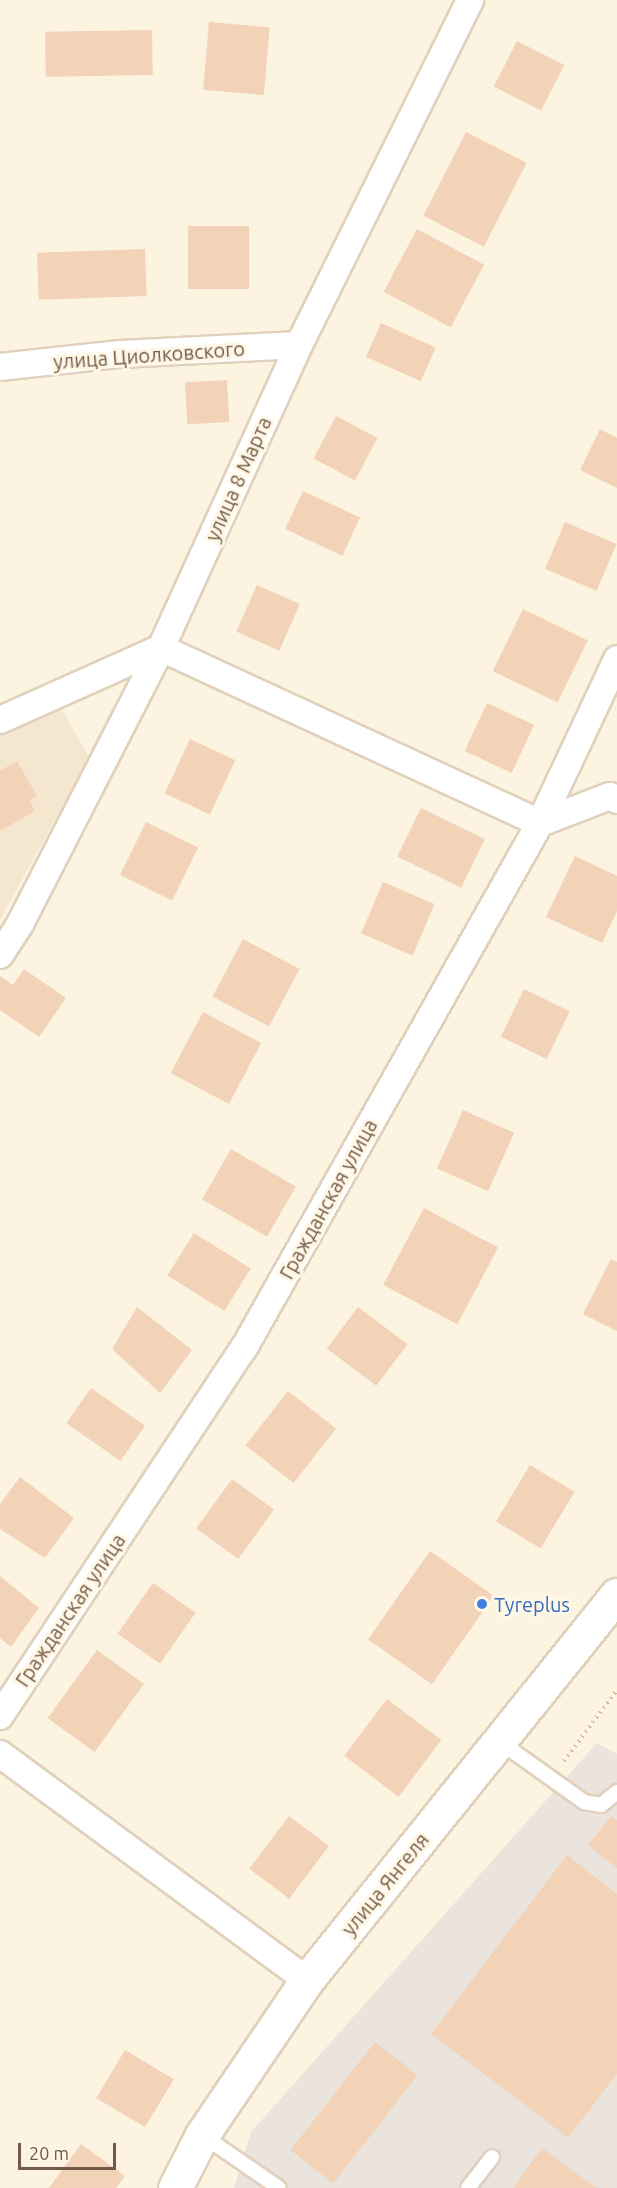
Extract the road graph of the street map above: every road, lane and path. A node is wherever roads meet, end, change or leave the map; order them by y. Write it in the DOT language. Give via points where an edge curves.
graph roads {
  1 [pos="470,0"];
  2 [pos="299,345"];
  3 [pos="0,368"];
  4 [pos="161,648"];
  5 [pos="617,659"];
  6 [pos="0,720"];
  7 [pos="617,800"];
  8 [pos="540,823"];
  9 [pos="0,954"];
  10 [pos="617,1595"];
  11 [pos="617,1690"];
  12 [pos="0,1716"];
  13 [pos="501,1742"];
  14 [pos="0,1754"];
  15 [pos="551,1778"];
  16 [pos="617,1792"];
  17 [pos="307,1980"];
  18 [pos="202,2135"];
  19 [pos="492,2157"];
  20 [pos="175,2188"];
  21 [pos="279,2188"];
  22 [pos="468,2188"];
  1 -- 2 [label="street, улица 8 Марта"];
  2 -- 3 [label="street, улица Циолковского" via="120,354"];
  2 -- 4 [label="street, улица 8 Марта"];
  4 -- 6 [label="street"];
  4 -- 8 [label="street"];
  4 -- 9 [label="street, улица 8 Марта" via="20,924"];
  5 -- 8 [label="street, Гражданская улица"];
  7 -- 8 [label="street" via="610,796"];
  8 -- 12 [label="street, Гражданская улица" via="244,1348"];
  10 -- 13 [label="street, улица Янгеля"];
  11 -- 15 [label="path"];
  13 -- 15 [label="lane"];
  13 -- 17 [label="street, улица Янгеля"];
  14 -- 17 [label="street"];
  15 -- 16 [label="lane" via="584,1803 601,1805"];
  17 -- 18 [label="street, улица Янгеля"];
  18 -- 20 [label="street, улица Янгеля"];
  18 -- 21 [label="lane"];
  19 -- 22 [label="lane"];
}
